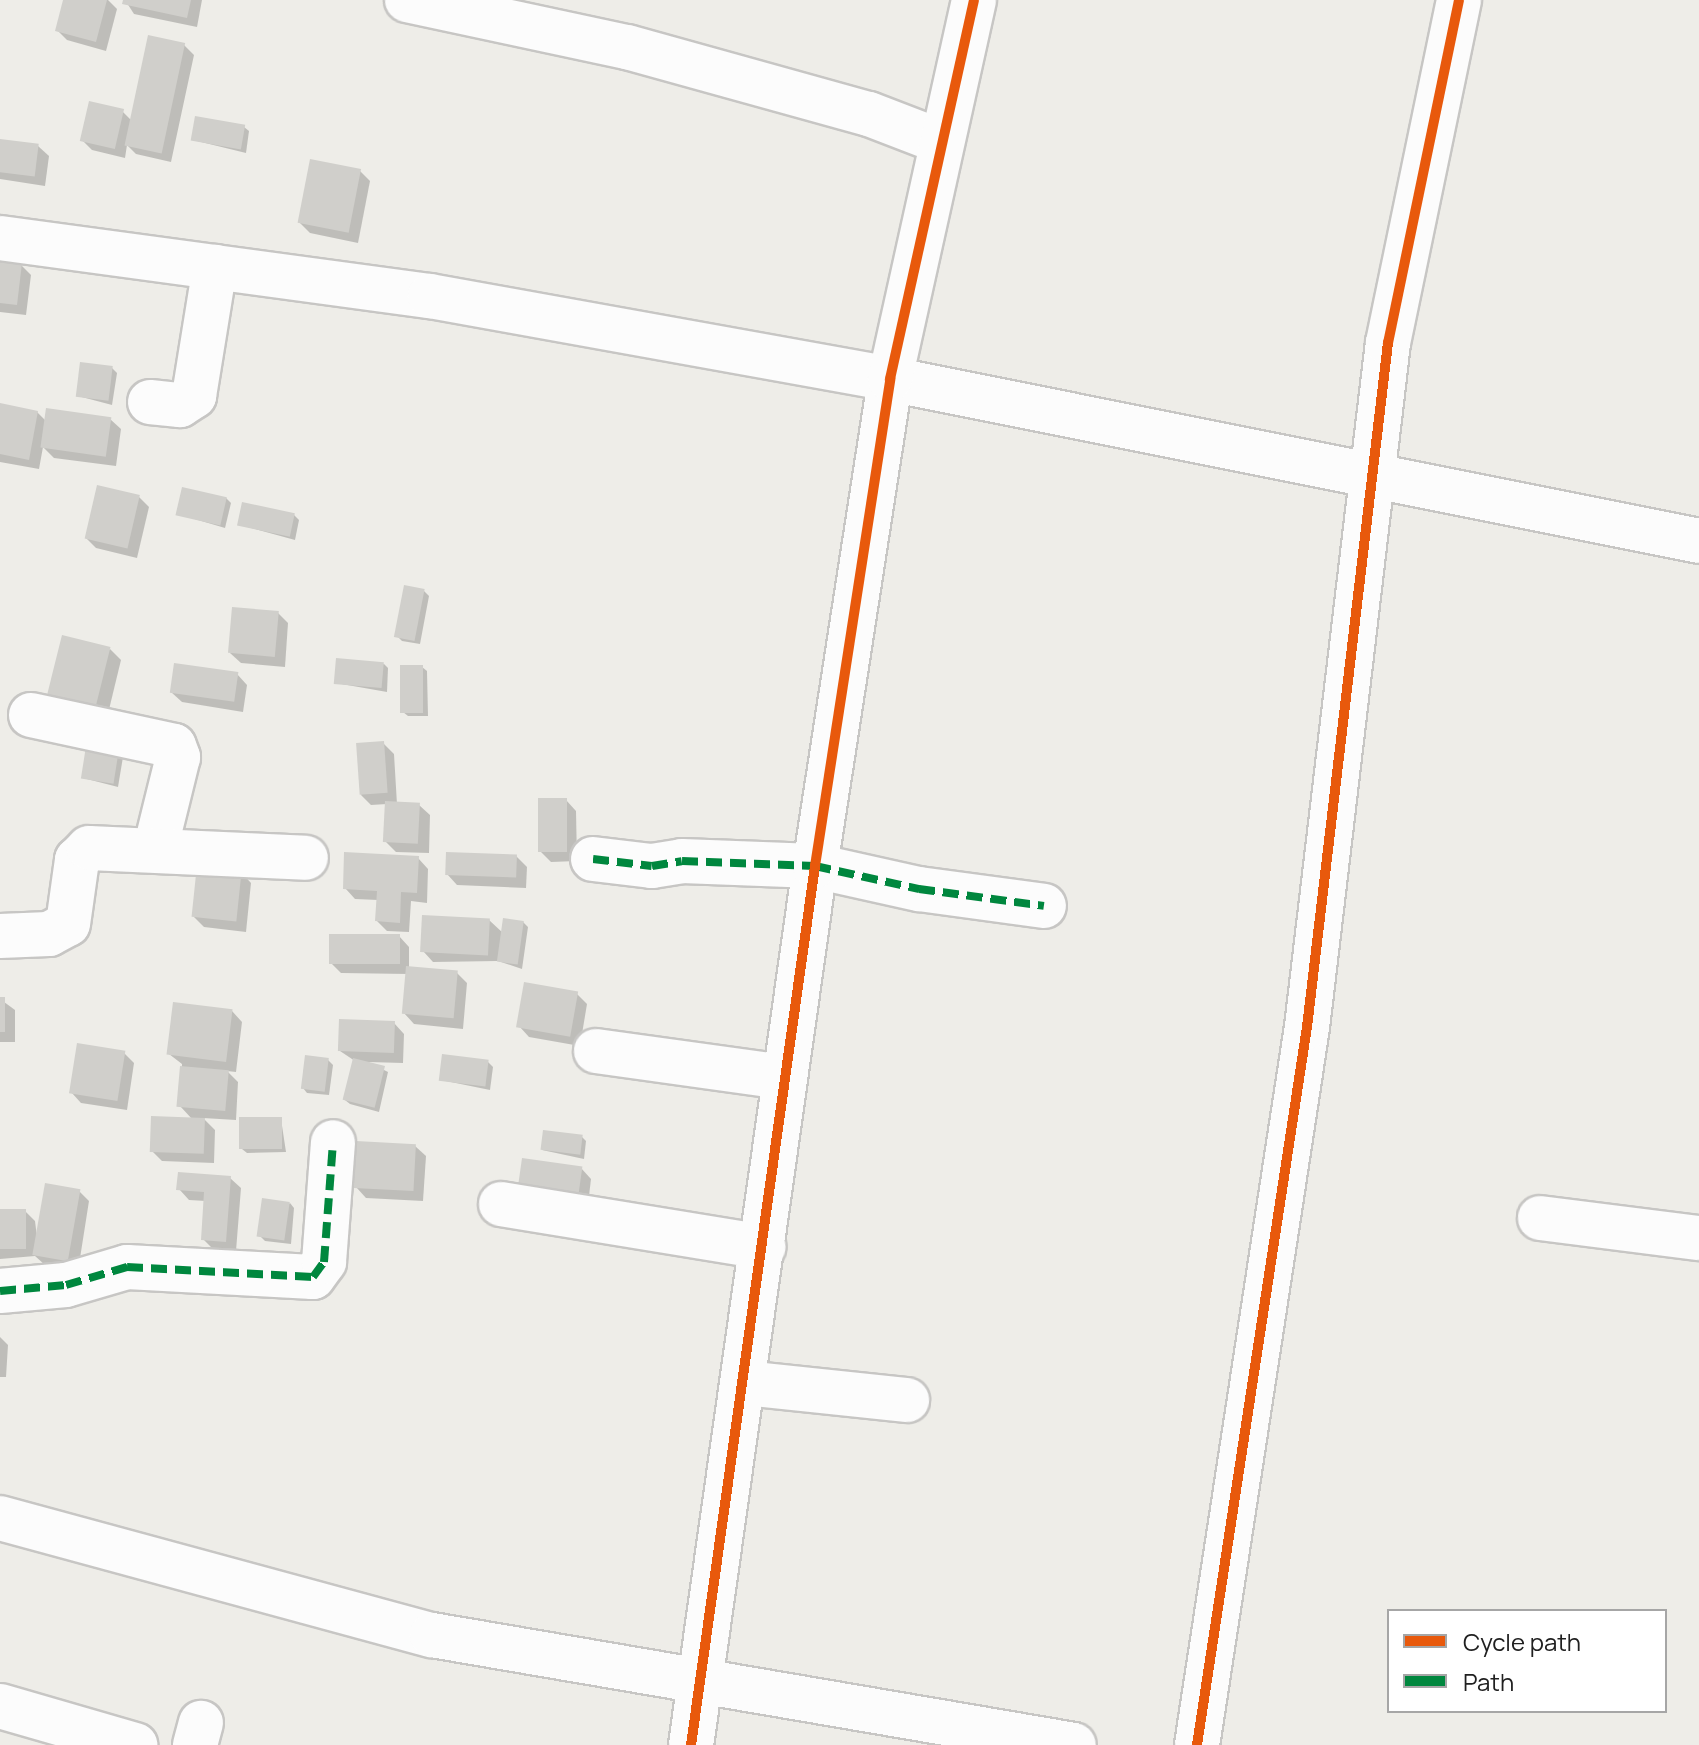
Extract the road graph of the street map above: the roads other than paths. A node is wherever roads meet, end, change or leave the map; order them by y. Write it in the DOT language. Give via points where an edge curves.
graph roads {
  1 [pos="407,0"];
  2 [pos="974,0"];
  3 [pos="1459,0"];
  4 [pos="942,142"];
  5 [pos="0,238"];
  6 [pos="215,267"];
  7 [pos="890,379"];
  8 [pos="150,402"];
  9 [pos="1369,478"];
  10 [pos="1699,541"];
  11 [pos="31,715"];
  12 [pos="155,850"];
  13 [pos="306,858"];
  14 [pos="593,859"];
  15 [pos="815,866"];
  16 [pos="1044,906"];
  17 [pos="0,936"];
  18 [pos="596,1051"];
  19 [pos="784,1077"];
  20 [pos="333,1142"];
  21 [pos="501,1204"];
  22 [pos="1540,1218"];
  23 [pos="1699,1238"];
  24 [pos="763,1247"];
  25 [pos="0,1291"];
  26 [pos="744,1383"];
  27 [pos="907,1400"];
  28 [pos="0,1518"];
  29 [pos="700,1685"];
  30 [pos="0,1706"];
  31 [pos="135,1745"];
  32 [pos="691,1745"];
  33 [pos="1074,1745"];
  34 [pos="1197,1745"];
  1 -- 4 [label="street" via="627,47 869,114"];
  2 -- 4 [label="street"];
  3 -- 9 [label="street" via="1388,343"];
  4 -- 7 [label="street"];
  5 -- 6 [label="street"];
  6 -- 7 [label="street" via="430,296"];
  6 -- 8 [label="street" via="194,396 180,405"];
  7 -- 9 [label="street"];
  7 -- 15 [label="street"];
  9 -- 10 [label="street"];
  9 -- 34 [label="street" via="1307,1027"];
  11 -- 12 [label="street" via="161,739 174,746 178,757"];
  12 -- 13 [label="street"];
  12 -- 17 [label="street" via="89,848 77,860 68,924 49,934"];
  14 -- 15 [label="street" via="652,866 682,861"];
  15 -- 16 [label="street" via="919,889"];
  15 -- 19 [label="street"];
  18 -- 19 [label="street"];
  19 -- 24 [label="street"];
  20 -- 25 [label="street" via="324,1262 313,1277 127,1267 66,1285"];
  21 -- 24 [label="street"];
  22 -- 23 [label="street"];
  24 -- 26 [label="street"];
  26 -- 27 [label="street"];
  26 -- 29 [label="street"];
  28 -- 29 [label="street" via="432,1635"];
  29 -- 32 [label="street"];
  29 -- 33 [label="street"];
  30 -- 31 [label="street"];
}
